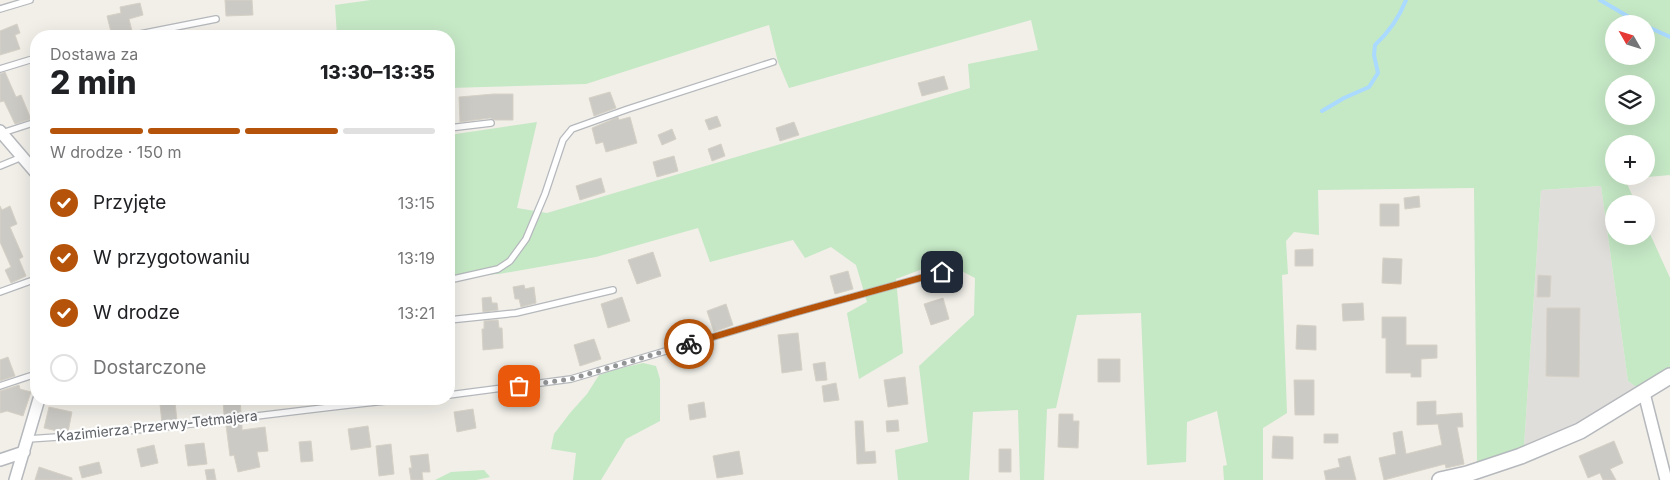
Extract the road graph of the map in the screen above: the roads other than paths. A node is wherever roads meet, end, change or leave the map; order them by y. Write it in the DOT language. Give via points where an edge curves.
graph roads {
  1 [pos="30,0"];
  2 [pos="0,9"];
  3 [pos="216,18"];
  4 [pos="159,30"];
  5 [pos="30,60"];
  6 [pos="773,62"];
  7 [pos="0,69"];
  8 [pos="491,123"];
  9 [pos="30,124"];
  10 [pos="455,127"];
  11 [pos="1,132"];
  12 [pos="22,157"];
  13 [pos="0,166"];
  14 [pos="30,166"];
  15 [pos="942,272"];
  16 [pos="455,279"];
  17 [pos="30,281"];
  18 [pos="613,290"];
  19 [pos="0,292"];
  20 [pos="455,319"];
  21 [pos="30,376"];
  22 [pos="1670,376"];
  23 [pos="0,386"];
  24 [pos="1644,393"];
  25 [pos="455,394"];
  26 [pos="37,405"];
  27 [pos="342,405"];
  28 [pos="28,439"];
  29 [pos="24,452"];
  30 [pos="0,460"];
  31 [pos="15,480"];
  32 [pos="1440,480"];
  33 [pos="1666,480"];
  1 -- 2 [label="lane"];
  3 -- 4 [label="lane"];
  5 -- 7 [label="lane"];
  6 -- 16 [label="lane" via="572,129 563,140 526,239 510,261 498,269"];
  8 -- 10 [label="lane"];
  9 -- 11 [label="lane"];
  11 -- 12 [label="street"];
  12 -- 13 [label="lane"];
  12 -- 14 [label="street"];
  15 -- 25 [label="lane" via="571,379"];
  17 -- 19 [label="lane"];
  18 -- 20 [label="lane" via="516,314"];
  21 -- 23 [label="lane"];
  22 -- 24 [label="street"];
  24 -- 32 [label="street" via="1580,430 1538,448 1467,474"];
  24 -- 33 [label="street"];
  26 -- 28 [label="street"];
  27 -- 28 [label="lane, Kazimierza Przerwy-Tetmajera" via="199,423"];
  28 -- 29 [label="street"];
  29 -- 30 [label="street"];
  29 -- 31 [label="street"];
}
